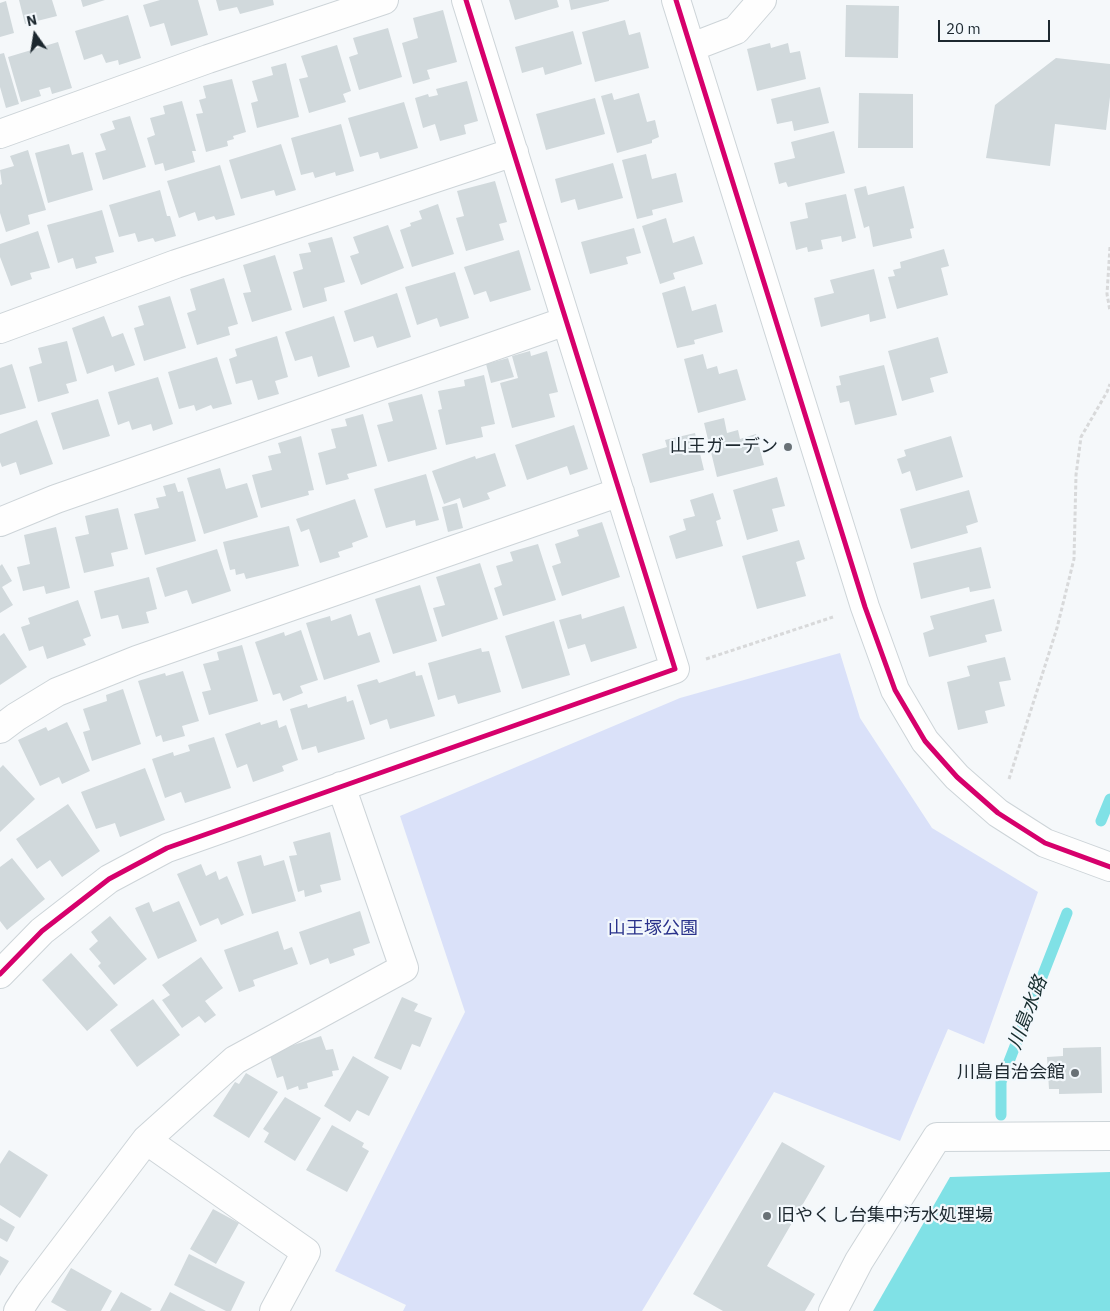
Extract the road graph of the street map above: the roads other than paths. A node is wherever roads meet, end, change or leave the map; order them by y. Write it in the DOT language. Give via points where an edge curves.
graph roads {
  1 [pos="384,0"];
  2 [pos="466,0"];
  3 [pos="676,0"];
  4 [pos="762,0"];
  5 [pos="692,47"];
  6 [pos="0,134"];
  7 [pos="514,152"];
  8 [pos="566,321"];
  9 [pos="0,328"];
  10 [pos="620,492"];
  11 [pos="0,522"];
  12 [pos="0,729"];
  13 [pos="341,786"];
  14 [pos="1110,866"];
  15 [pos="0,974"];
  16 [pos="1110,1136"];
  17 [pos="146,1140"];
  18 [pos="18,1311"];
  19 [pos="274,1311"];
  20 [pos="833,1311"];
  1 -- 6 [label="street"];
  2 -- 7 [label="street"];
  3 -- 5 [label="street"];
  4 -- 5 [label="street" via="736,30"];
  5 -- 14 [label="street" via="865,607 895,690 925,741 957,777 998,813 1045,843"];
  7 -- 8 [label="street"];
  7 -- 9 [label="street" via="176,264"];
  8 -- 10 [label="street"];
  8 -- 11 [label="street" via="56,499"];
  10 -- 12 [label="street" via="137,660 57,692"];
  10 -- 13 [label="street" via="675,669"];
  13 -- 15 [label="street" via="167,848 110,879 42,931"];
  13 -- 17 [label="street" via="404,968 235,1060"];
  16 -- 20 [label="street" via="937,1137 859,1261"];
  17 -- 18 [label="street"];
  17 -- 19 [label="street" via="306,1252"];
}
